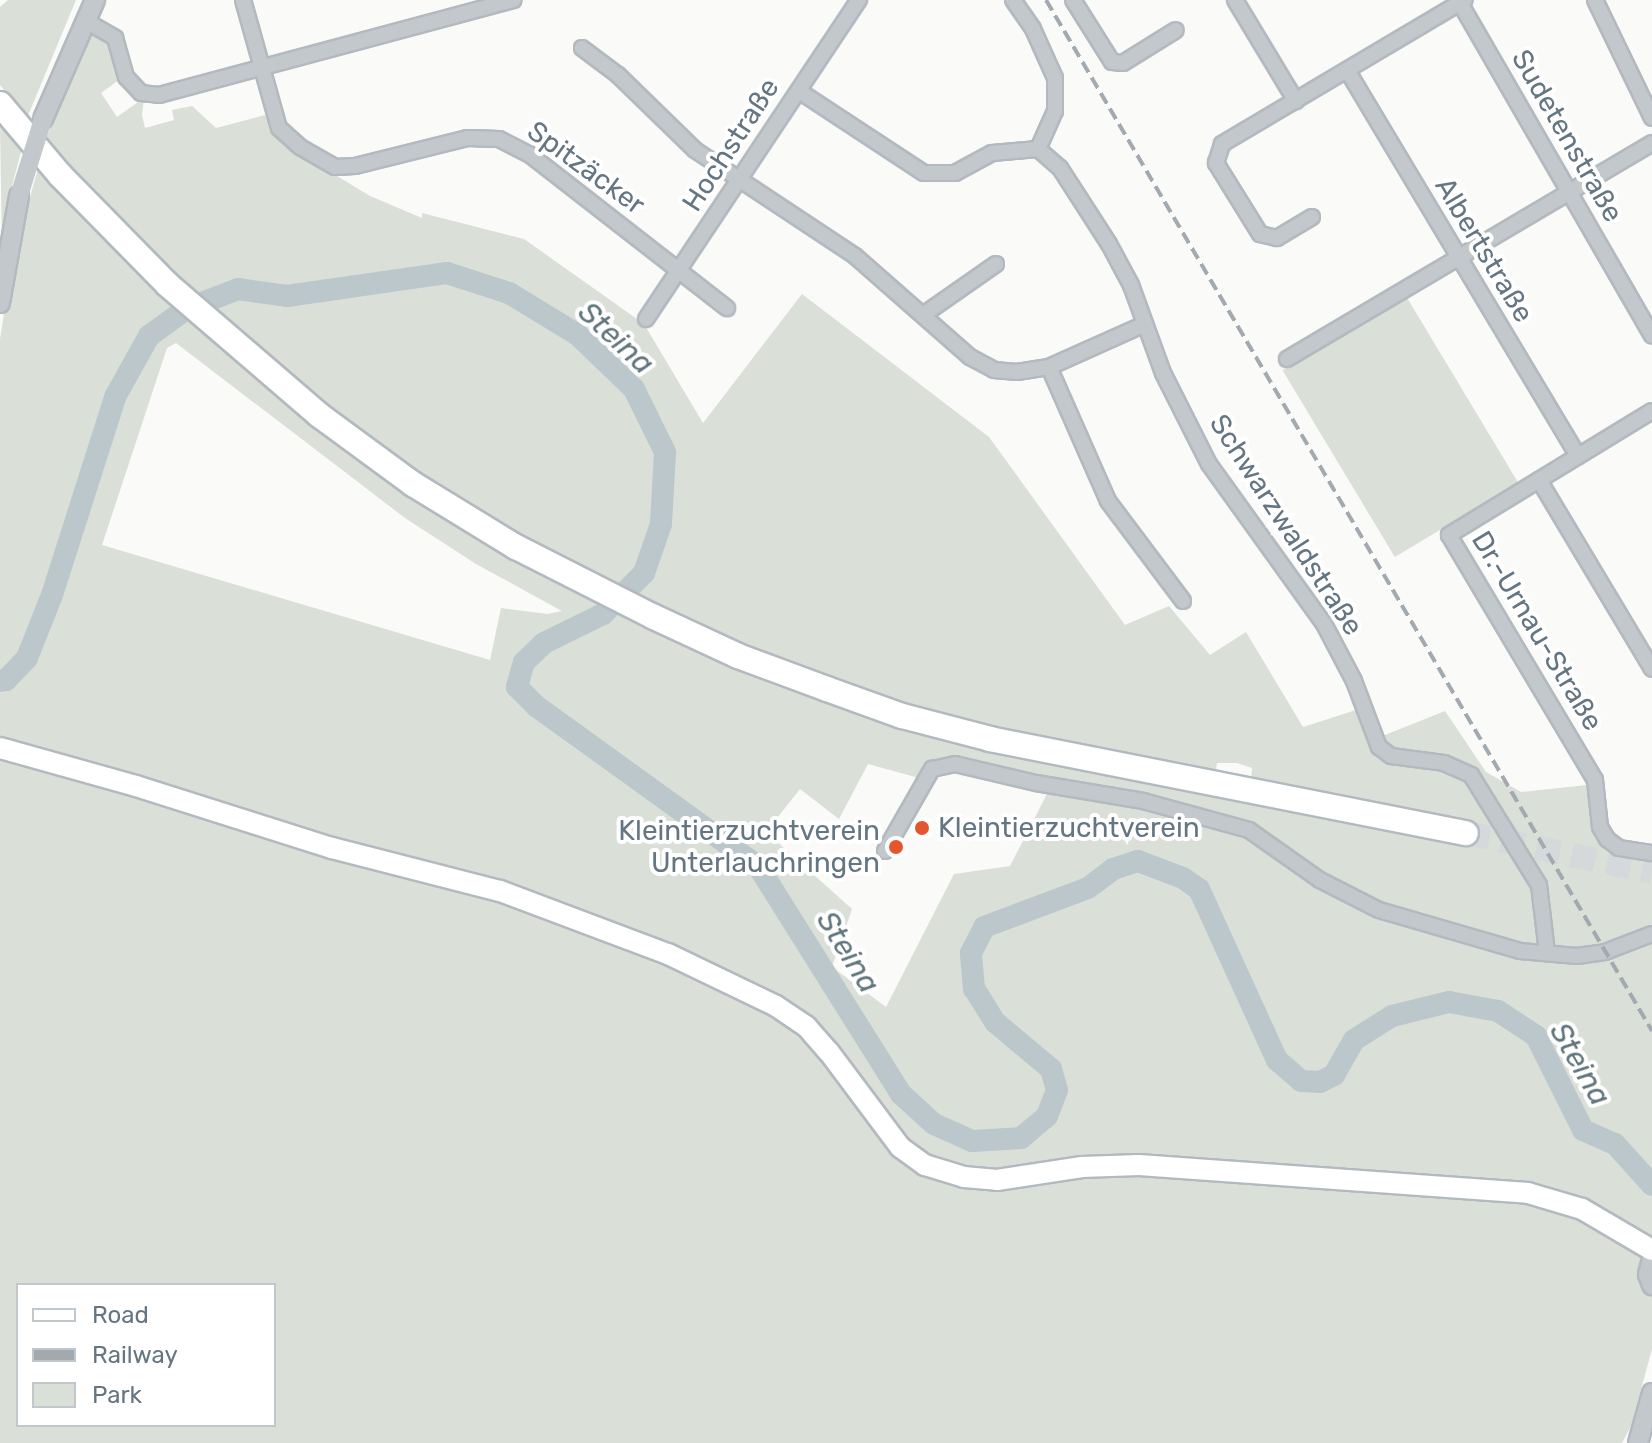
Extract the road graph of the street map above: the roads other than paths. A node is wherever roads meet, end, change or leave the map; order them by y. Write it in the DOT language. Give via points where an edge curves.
graph roads {
  1 [pos="95,0"];
  2 [pos="243,0"];
  3 [pos="514,0"];
  4 [pos="859,0"];
  5 [pos="1013,0"];
  6 [pos="1073,0"];
  7 [pos="1235,0"];
  8 [pos="1595,0"];
  9 [pos="1462,1"];
  10 [pos="86,21"];
  11 [pos="1176,30"];
  12 [pos="582,48"];
  13 [pos="260,66"];
  14 [pos="1347,70"];
  15 [pos="799,91"];
  16 [pos="1296,101"];
  17 [pos="0,104"];
  18 [pos="1652,118"];
  19 [pos="1652,143"];
  20 [pos="1038,149"];
  21 [pos="739,181"];
  22 [pos="1569,192"];
  23 [pos="1312,217"];
  24 [pos="4,240"];
  25 [pos="1458,258"];
  26 [pos="996,264"];
  27 [pos="679,271"];
  28 [pos="0,303"];
  29 [pos="727,308"];
  30 [pos="923,315"];
  31 [pos="646,319"];
  32 [pos="1143,325"];
  33 [pos="1652,336"];
  34 [pos="1287,359"];
  35 [pos="1049,367"];
  36 [pos="1652,411"];
  37 [pos="1578,456"];
  38 [pos="1539,480"];
  39 [pos="1183,601"];
  40 [pos="1652,669"];
  41 [pos="0,748"];
  42 [pos="1466,833"];
  43 [pos="885,851"];
  44 [pos="1652,853"];
  45 [pos="1652,934"];
  46 [pos="1547,952"];
  47 [pos="1652,1250"];
  48 [pos="1652,1259"];
  49 [pos="1652,1285"];
  50 [pos="1652,1393"];
  51 [pos="1638,1443"];
  1 -- 10 [label="street"];
  2 -- 13 [label="street, Spitzäcker"];
  3 -- 13 [label="street"];
  4 -- 15 [label="street, Hochstraße"];
  5 -- 20 [label="street" via="1055,78 1055,111"];
  6 -- 11 [label="street" via="1112,62 1123,63"];
  7 -- 16 [label="street"];
  8 -- 18 [label="street"];
  9 -- 14 [label="street"];
  9 -- 22 [label="street, Sudetenstraße"];
  10 -- 13 [label="street" via="115,38 126,77 141,93 159,95"];
  10 -- 24 [label="street, bridge" via="43,119"];
  12 -- 21 [label="street" via="618,75 695,150"];
  13 -- 27 [label="street, Spitzäcker" via="279,128 335,167 467,138 499,139 529,154"];
  14 -- 16 [label="street"];
  14 -- 25 [label="street, Albertstraße"];
  15 -- 20 [label="street" via="924,173 955,173 992,153"];
  15 -- 21 [label="street, Hochstraße"];
  16 -- 23 [label="street" via="1222,144 1216,163 1260,234 1277,238"];
  17 -- 42 [label="highway" via="60,175 168,285 319,415 413,484 516,547 609,595 738,656 902,716 990,739"];
  19 -- 22 [label="street"];
  20 -- 32 [label="street, Schwarzwaldstraße" via="1077,191 1109,244 1131,285"];
  21 -- 27 [label="street, Hochstraße"];
  21 -- 30 [label="street" via="855,256"];
  22 -- 25 [label="street"];
  22 -- 33 [label="street, Sudetenstraße"];
  24 -- 28 [label="street"];
  25 -- 34 [label="street"];
  25 -- 37 [label="street, Albertstraße"];
  26 -- 30 [label="street"];
  27 -- 29 [label="street, Spitzäcker"];
  27 -- 31 [label="street, Hochstraße"];
  30 -- 35 [label="street" via="970,357 994,370"];
  32 -- 35 [label="street"];
  32 -- 46 [label="street, Schwarzwaldstraße" via="1209,464 1324,624 1354,681 1379,747 1391,756 1444,763 1471,775 1539,885"];
  35 -- 39 [label="street" via="1108,501"];
  36 -- 37 [label="street, Dr.-Urnau-Straße"];
  37 -- 38 [label="street, Dr.-Urnau-Straße"];
  38 -- 40 [label="street"];
  38 -- 44 [label="street, Dr.-Urnau-Straße" via="1449,535 1595,780 1600,827 1607,839 1619,848"];
  41 -- 47 [label="main road" via="332,848 500,891 668,954 806,1026 900,1147 925,1165 964,1177 997,1180 1139,1165 1515,1192 1582,1209"];
  43 -- 46 [label="street" via="932,769 955,764 1198,814 1249,830 1320,880 1379,910 1520,951"];
  45 -- 46 [label="street" via="1605,952"];
  48 -- 49 [label="street"];
  50 -- 51 [label="street"];
}
